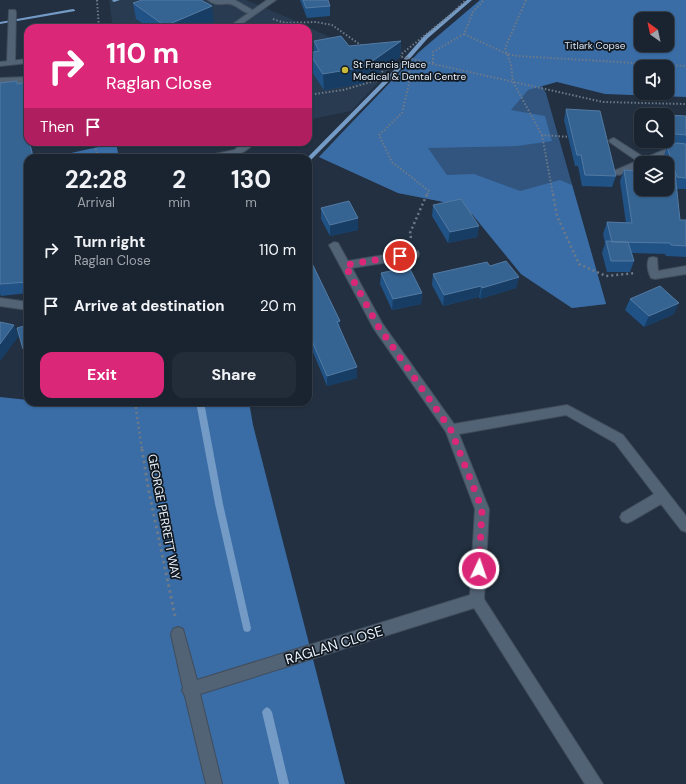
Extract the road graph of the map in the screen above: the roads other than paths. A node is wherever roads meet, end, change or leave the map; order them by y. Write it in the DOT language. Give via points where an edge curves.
graph roads {
  1 [pos="212,0"];
  2 [pos="272,0"];
  3 [pos="252,12"];
  4 [pos="12,14"];
  5 [pos="236,24"];
  6 [pos="24,61"];
  7 [pos="11,62"];
  8 [pos="0,64"];
  9 [pos="24,80"];
  10 [pos="0,81"];
  11 [pos="614,141"];
  12 [pos="247,146"];
  13 [pos="686,151"];
  14 [pos="230,154"];
  15 [pos="636,156"];
  16 [pos="656,156"];
  17 [pos="634,165"];
  18 [pos="619,172"];
  19 [pos="334,244"];
  20 [pos="414,254"];
  21 [pos="345,265"];
  22 [pos="686,270"];
  23 [pos="658,287"];
  24 [pos="0,302"];
  25 [pos="24,305"];
  26 [pos="451,430"];
  27 [pos="663,496"];
  28 [pos="627,517"];
  29 [pos="686,526"];
  30 [pos="477,600"];
  31 [pos="178,634"];
  32 [pos="190,690"];
  33 [pos="214,784"];
  34 [pos="595,784"];
  1 -- 3 [label="street" via="219,3 232,2"];
  2 -- 3 [label="street"];
  3 -- 5 [label="street"];
  4 -- 7 [label="street"];
  6 -- 7 [label="street"];
  7 -- 8 [label="street"];
  9 -- 10 [label="street"];
  11 -- 15 [label="street"];
  12 -- 14 [label="street"];
  13 -- 16 [label="street" via="671,150"];
  17 -- 18 [label="street"];
  19 -- 21 [label="street"];
  20 -- 21 [label="street"];
  21 -- 26 [label="street" via="378,326"];
  22 -- 23 [label="street" via="654,269"];
  24 -- 25 [label="street"];
  26 -- 27 [label="street" via="567,410 619,439"];
  26 -- 30 [label="street" via="482,509"];
  27 -- 28 [label="street"];
  27 -- 29 [label="street"];
  30 -- 32 [label="street, RAGLAN CLOSE"];
  30 -- 34 [label="street"];
  31 -- 32 [label="street"];
  32 -- 33 [label="street"];
}
